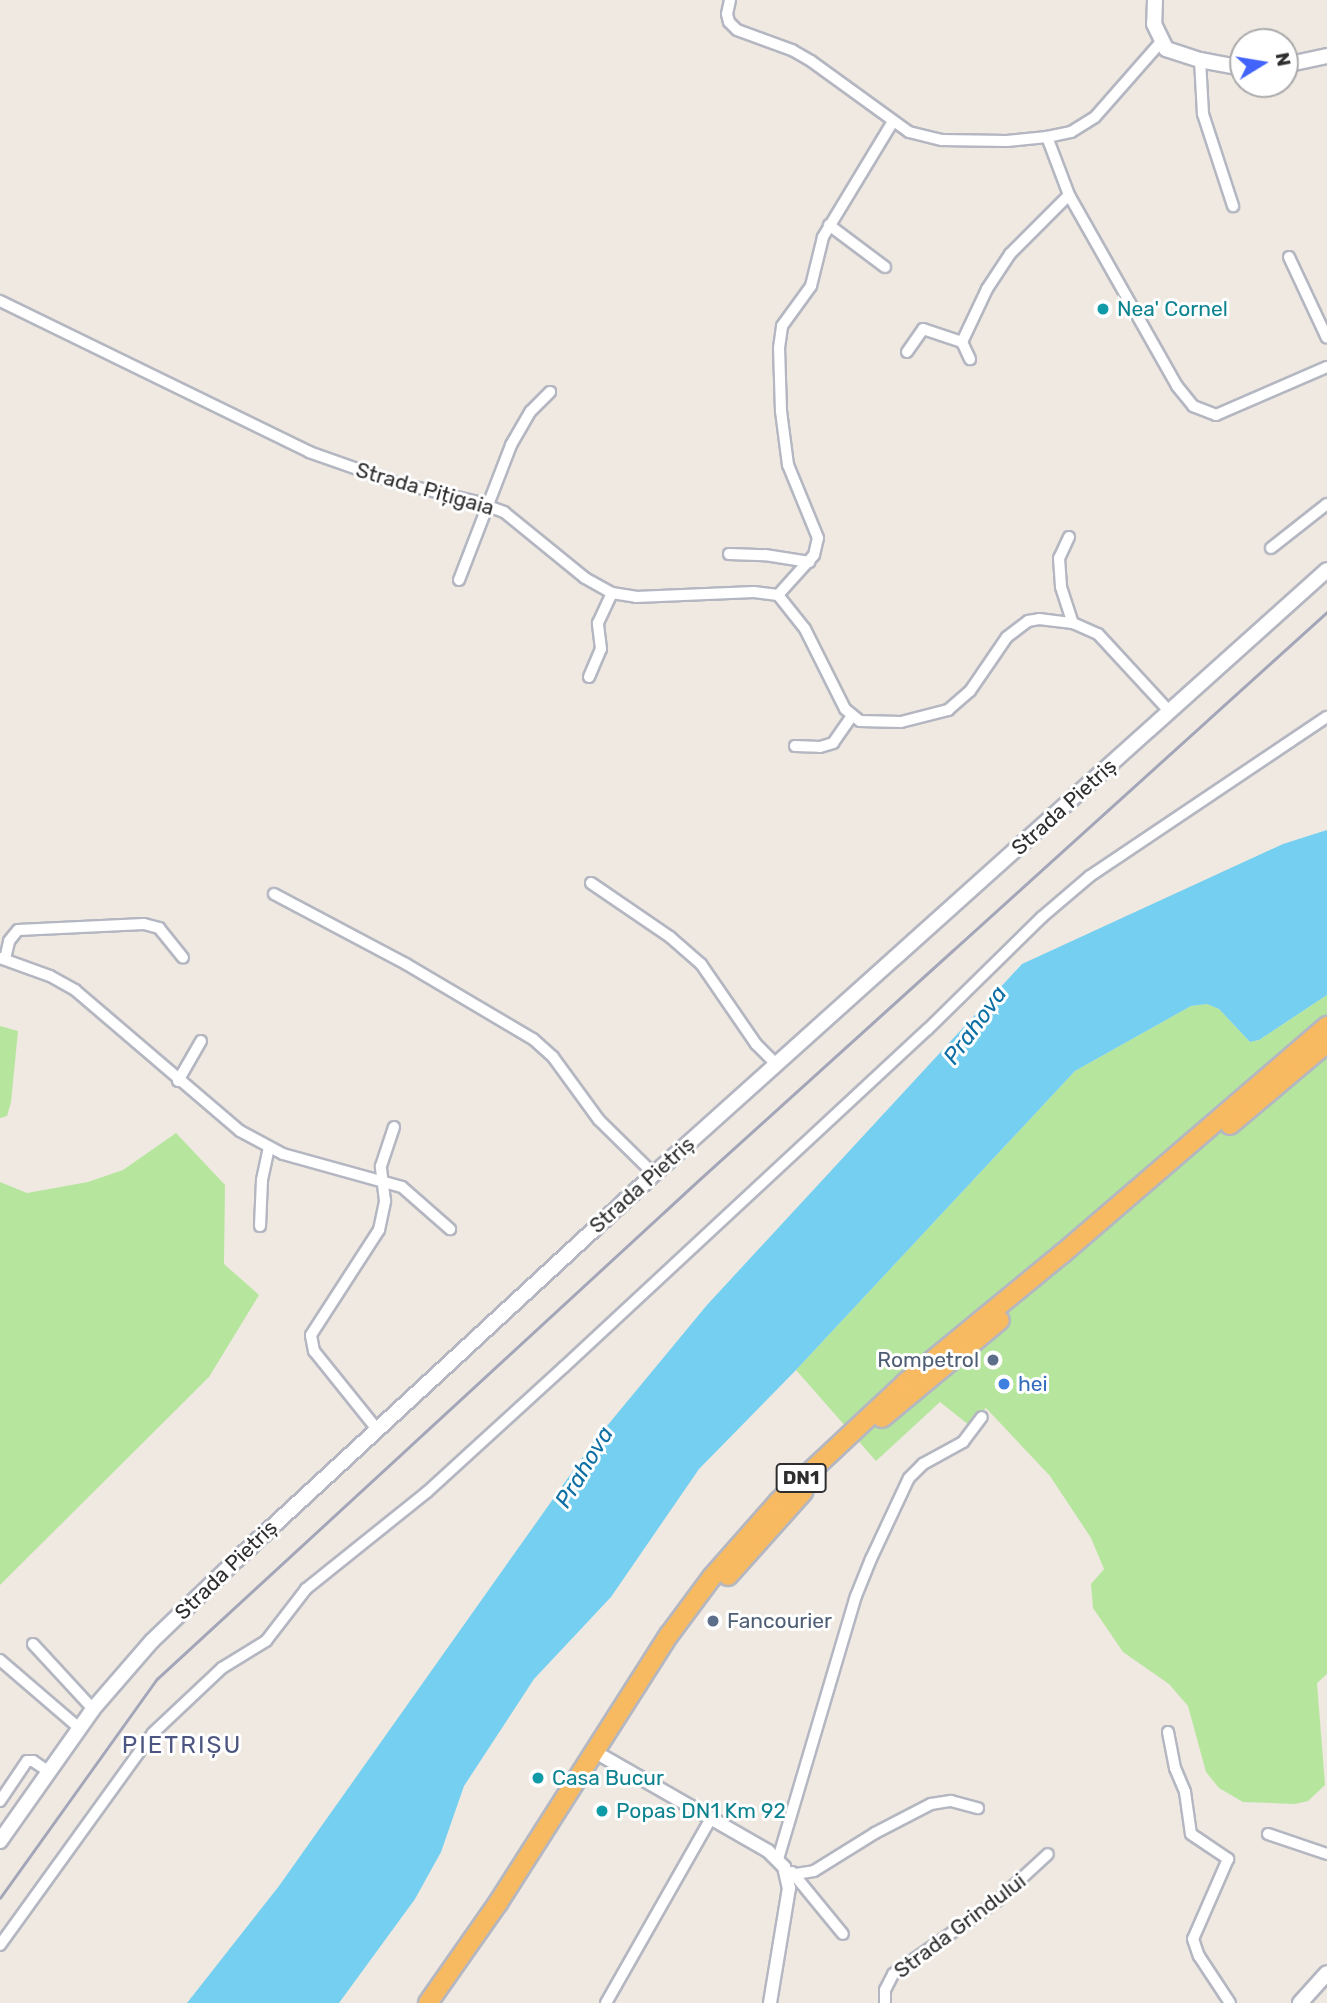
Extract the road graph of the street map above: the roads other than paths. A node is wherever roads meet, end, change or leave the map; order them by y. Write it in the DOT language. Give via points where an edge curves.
graph roads {
  1 [pos="730,0"];
  2 [pos="1151,1"];
  3 [pos="1161,43"];
  4 [pos="1327,56"];
  5 [pos="1199,60"];
  6 [pos="1299,62"];
  7 [pos="1229,65"];
  8 [pos="892,122"];
  9 [pos="1047,138"];
  10 [pos="1069,195"];
  11 [pos="1233,206"];
  12 [pos="829,225"];
  13 [pos="1289,257"];
  14 [pos="885,267"];
  15 [pos="0,301"];
  16 [pos="1327,338"];
  17 [pos="962,342"];
  18 [pos="906,352"];
  19 [pos="970,359"];
  20 [pos="1327,367"];
  21 [pos="550,392"];
  22 [pos="1327,504"];
  23 [pos="489,505"];
  24 [pos="1069,537"];
  25 [pos="1271,548"];
  26 [pos="729,554"];
  27 [pos="809,562"];
  28 [pos="1327,570"];
  29 [pos="459,580"];
  30 [pos="612,593"];
  31 [pos="778,595"];
  32 [pos="1073,623"];
  33 [pos="589,677"];
  34 [pos="1170,712"];
  35 [pos="852,716"];
  36 [pos="1327,717"];
  37 [pos="795,746"];
  38 [pos="591,883"];
  39 [pos="274,894"];
  40 [pos="183,958"];
  41 [pos="2,959"];
  42 [pos="1327,1026"];
  43 [pos="201,1041"];
  44 [pos="1327,1043"];
  45 [pos="776,1065"];
  46 [pos="178,1080"];
  47 [pos="394,1127"];
  48 [pos="269,1148"];
  49 [pos="654,1174"];
  50 [pos="384,1181"];
  51 [pos="260,1226"];
  52 [pos="450,1230"];
  53 [pos="982,1417"];
  54 [pos="376,1428"];
  55 [pos="33,1644"];
  56 [pos="0,1660"];
  57 [pos="93,1709"];
  58 [pos="79,1728"];
  59 [pos="1168,1732"];
  60 [pos="604,1757"];
  61 [pos="48,1770"];
  62 [pos="0,1801"];
  63 [pos="978,1808"];
  64 [pos="710,1820"];
  65 [pos="1268,1835"];
  66 [pos="0,1841"];
  67 [pos="1048,1854"];
  68 [pos="1327,1854"];
  69 [pos="781,1863"];
  70 [pos="796,1874"];
  71 [pos="843,1934"];
  72 [pos="0,1945"];
  73 [pos="1327,1973"];
  74 [pos="428,2003"];
  75 [pos="442,2003"];
  76 [pos="606,2003"];
  77 [pos="770,2003"];
  78 [pos="885,2003"];
  79 [pos="1230,2003"];
  80 [pos="1300,2003"];
  1 -- 8 [label="street" via="727,14 737,30 811,61"];
  2 -- 3 [label="main road"];
  3 -- 5 [label="main road" via="1173,53"];
  3 -- 9 [label="street" via="1096,117 1071,132"];
  4 -- 6 [label="main road"];
  5 -- 7 [label="main road"];
  5 -- 11 [label="street" via="1203,114"];
  8 -- 9 [label="street" via="909,132 942,140"];
  8 -- 12 [label="street"];
  9 -- 10 [label="street"];
  10 -- 17 [label="street" via="1010,254"];
  10 -- 20 [label="street" via="1177,386 1201,412 1216,415"];
  12 -- 14 [label="street"];
  12 -- 27 [label="street" via="811,286 787,316 780,336 781,411 788,465 818,538"];
  13 -- 16 [label="street"];
  15 -- 23 [label="street, Strada Pițigaia" via="309,452 394,482"];
  17 -- 18 [label="street" via="923,329"];
  17 -- 19 [label="street"];
  21 -- 23 [label="street" via="531,411 511,445"];
  22 -- 25 [label="street"];
  23 -- 29 [label="street"];
  23 -- 30 [label="street, Strada Pițigaia" via="524,524 585,578"];
  24 -- 32 [label="street" via="1059,558 1061,587"];
  26 -- 27 [label="street"];
  27 -- 31 [label="street"];
  28 -- 34 [label="main road, Strada Pietriș"];
  30 -- 31 [label="street, Strada Pițigaia" via="636,597"];
  30 -- 33 [label="street" via="598,623 601,649"];
  31 -- 35 [label="street" via="805,628 837,696"];
  32 -- 34 [label="street" via="1098,634"];
  32 -- 35 [label="street" via="1039,619 1017,627 962,700 940,714 887,723"];
  34 -- 45 [label="main road, Strada Pietriș"];
  35 -- 37 [label="street" via="833,743"];
  36 -- 72 [label="street" via="1071,892 427,1492 306,1589 266,1642 222,1668 153,1733"];
  38 -- 45 [label="street" via="701,964"];
  39 -- 49 [label="street" via="533,1039 553,1057 599,1120"];
  40 -- 41 [label="street" via="159,928 144,924 18,930"];
  41 -- 46 [label="street" via="75,990"];
  42 -- 74 [label="highway, DN1" via="897,1390 779,1501 712,1577 669,1635 498,1903"];
  43 -- 46 [label="street"];
  44 -- 60 [label="highway, DN1" via="866,1432 806,1489 702,1608"];
  45 -- 49 [label="main road, Strada Pietriș"];
  46 -- 48 [label="street" via="240,1131"];
  47 -- 50 [label="street" via="381,1166"];
  48 -- 50 [label="street"];
  48 -- 51 [label="street"];
  49 -- 54 [label="main road, Strada Pietriș"];
  50 -- 52 [label="street" via="415,1196"];
  50 -- 54 [label="street" via="385,1201 376,1236 311,1335 314,1351"];
  53 -- 69 [label="street" via="964,1442 923,1464 909,1478 871,1559 852,1609"];
  54 -- 57 [label="main road, Strada Pietriș" via="152,1641"];
  55 -- 57 [label="street"];
  56 -- 58 [label="street"];
  57 -- 58 [label="main road, Strada Pietriș"];
  58 -- 61 [label="main road, Strada Pietriș"];
  59 -- 79 [label="street" via="1185,1792 1191,1835 1228,1859 1193,1939"];
  60 -- 64 [label="street"];
  60 -- 75 [label="highway, DN1" via="505,1914"];
  61 -- 62 [label="street" via="27,1761"];
  61 -- 66 [label="main road, Strada Pietriș"];
  63 -- 70 [label="street" via="951,1801 931,1804 814,1871"];
  64 -- 69 [label="street"];
  64 -- 76 [label="street"];
  65 -- 68 [label="street"];
  67 -- 78 [label="street, Strada Grindului" via="997,1901 893,1974"];
  69 -- 70 [label="street"];
  69 -- 77 [label="street" via="789,1888"];
  70 -- 71 [label="street"];
  73 -- 80 [label="main road"];
}
